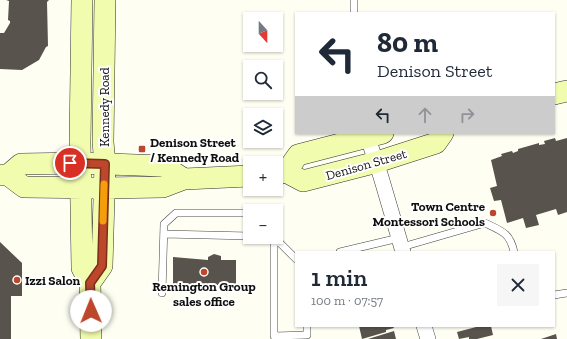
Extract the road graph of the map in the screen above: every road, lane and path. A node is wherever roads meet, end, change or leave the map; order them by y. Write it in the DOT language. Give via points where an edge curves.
graph roads {
  1 [pos="82,0"];
  2 [pos="105,0"];
  3 [pos="354,0"];
  4 [pos="354,12"];
  5 [pos="567,91"];
  6 [pos="555,94"];
  7 [pos="442,134"];
  8 [pos="373,135"];
  9 [pos="377,162"];
  10 [pos="81,163"];
  11 [pos="105,164"];
  12 [pos="283,171"];
  13 [pos="283,174"];
  14 [pos="4,175"];
  15 [pos="243,176"];
  16 [pos="184,179"];
  17 [pos="82,187"];
  18 [pos="104,188"];
  19 [pos="243,213"];
  20 [pos="164,234"];
  21 [pos="243,236"];
  22 [pos="274,244"];
  23 [pos="281,244"];
  24 [pos="401,246"];
  25 [pos="350,251"];
  26 [pos="514,251"];
  27 [pos="295,258"];
  28 [pos="90,283"];
  29 [pos="162,293"];
  30 [pos="567,293"];
  31 [pos="555,295"];
  32 [pos="307,327"];
  33 [pos="424,327"];
  34 [pos="91,339"];
  35 [pos="428,339"];
  1 -- 10 [label="main road, Kennedy Road"];
  2 -- 11 [label="main road, Kennedy Road"];
  3 -- 4 [label="lane"];
  5 -- 6 [label="main road"];
  7 -- 9 [label="main road, Denison Street" via="436,143"];
  8 -- 9 [label="street"];
  8 -- 12 [label="main road, Denison Street" via="298,156"];
  9 -- 13 [label="main road, Denison Street" via="303,181"];
  9 -- 24 [label="street"];
  10 -- 11 [label="main road"];
  10 -- 14 [label="main road" via="21,164"];
  10 -- 17 [label="main road, Kennedy Road"];
  11 -- 16 [label="main road" via="164,166"];
  11 -- 18 [label="main road, Kennedy Road"];
  14 -- 17 [label="main road" via="24,187"];
  15 -- 16 [label="main road"];
  16 -- 18 [label="main road" via="163,187"];
  17 -- 18 [label="main road"];
  17 -- 28 [label="main road, Kennedy Road" via="82,268"];
  18 -- 28 [label="main road, Kennedy Road" via="102,266"];
  19 -- 20 [label="lane" via="176,213 164,224"];
  20 -- 21 [label="lane"];
  20 -- 29 [label="lane"];
  22 -- 32 [label="lane" via="274,336 307,335"];
  23 -- 27 [label="lane"];
  24 -- 25 [label="lane"];
  24 -- 26 [label="lane" via="485,223 504,232 511,240"];
  28 -- 34 [label="main road, Kennedy Road"];
  30 -- 31 [label="lane"];
  33 -- 35 [label="street"];
}
